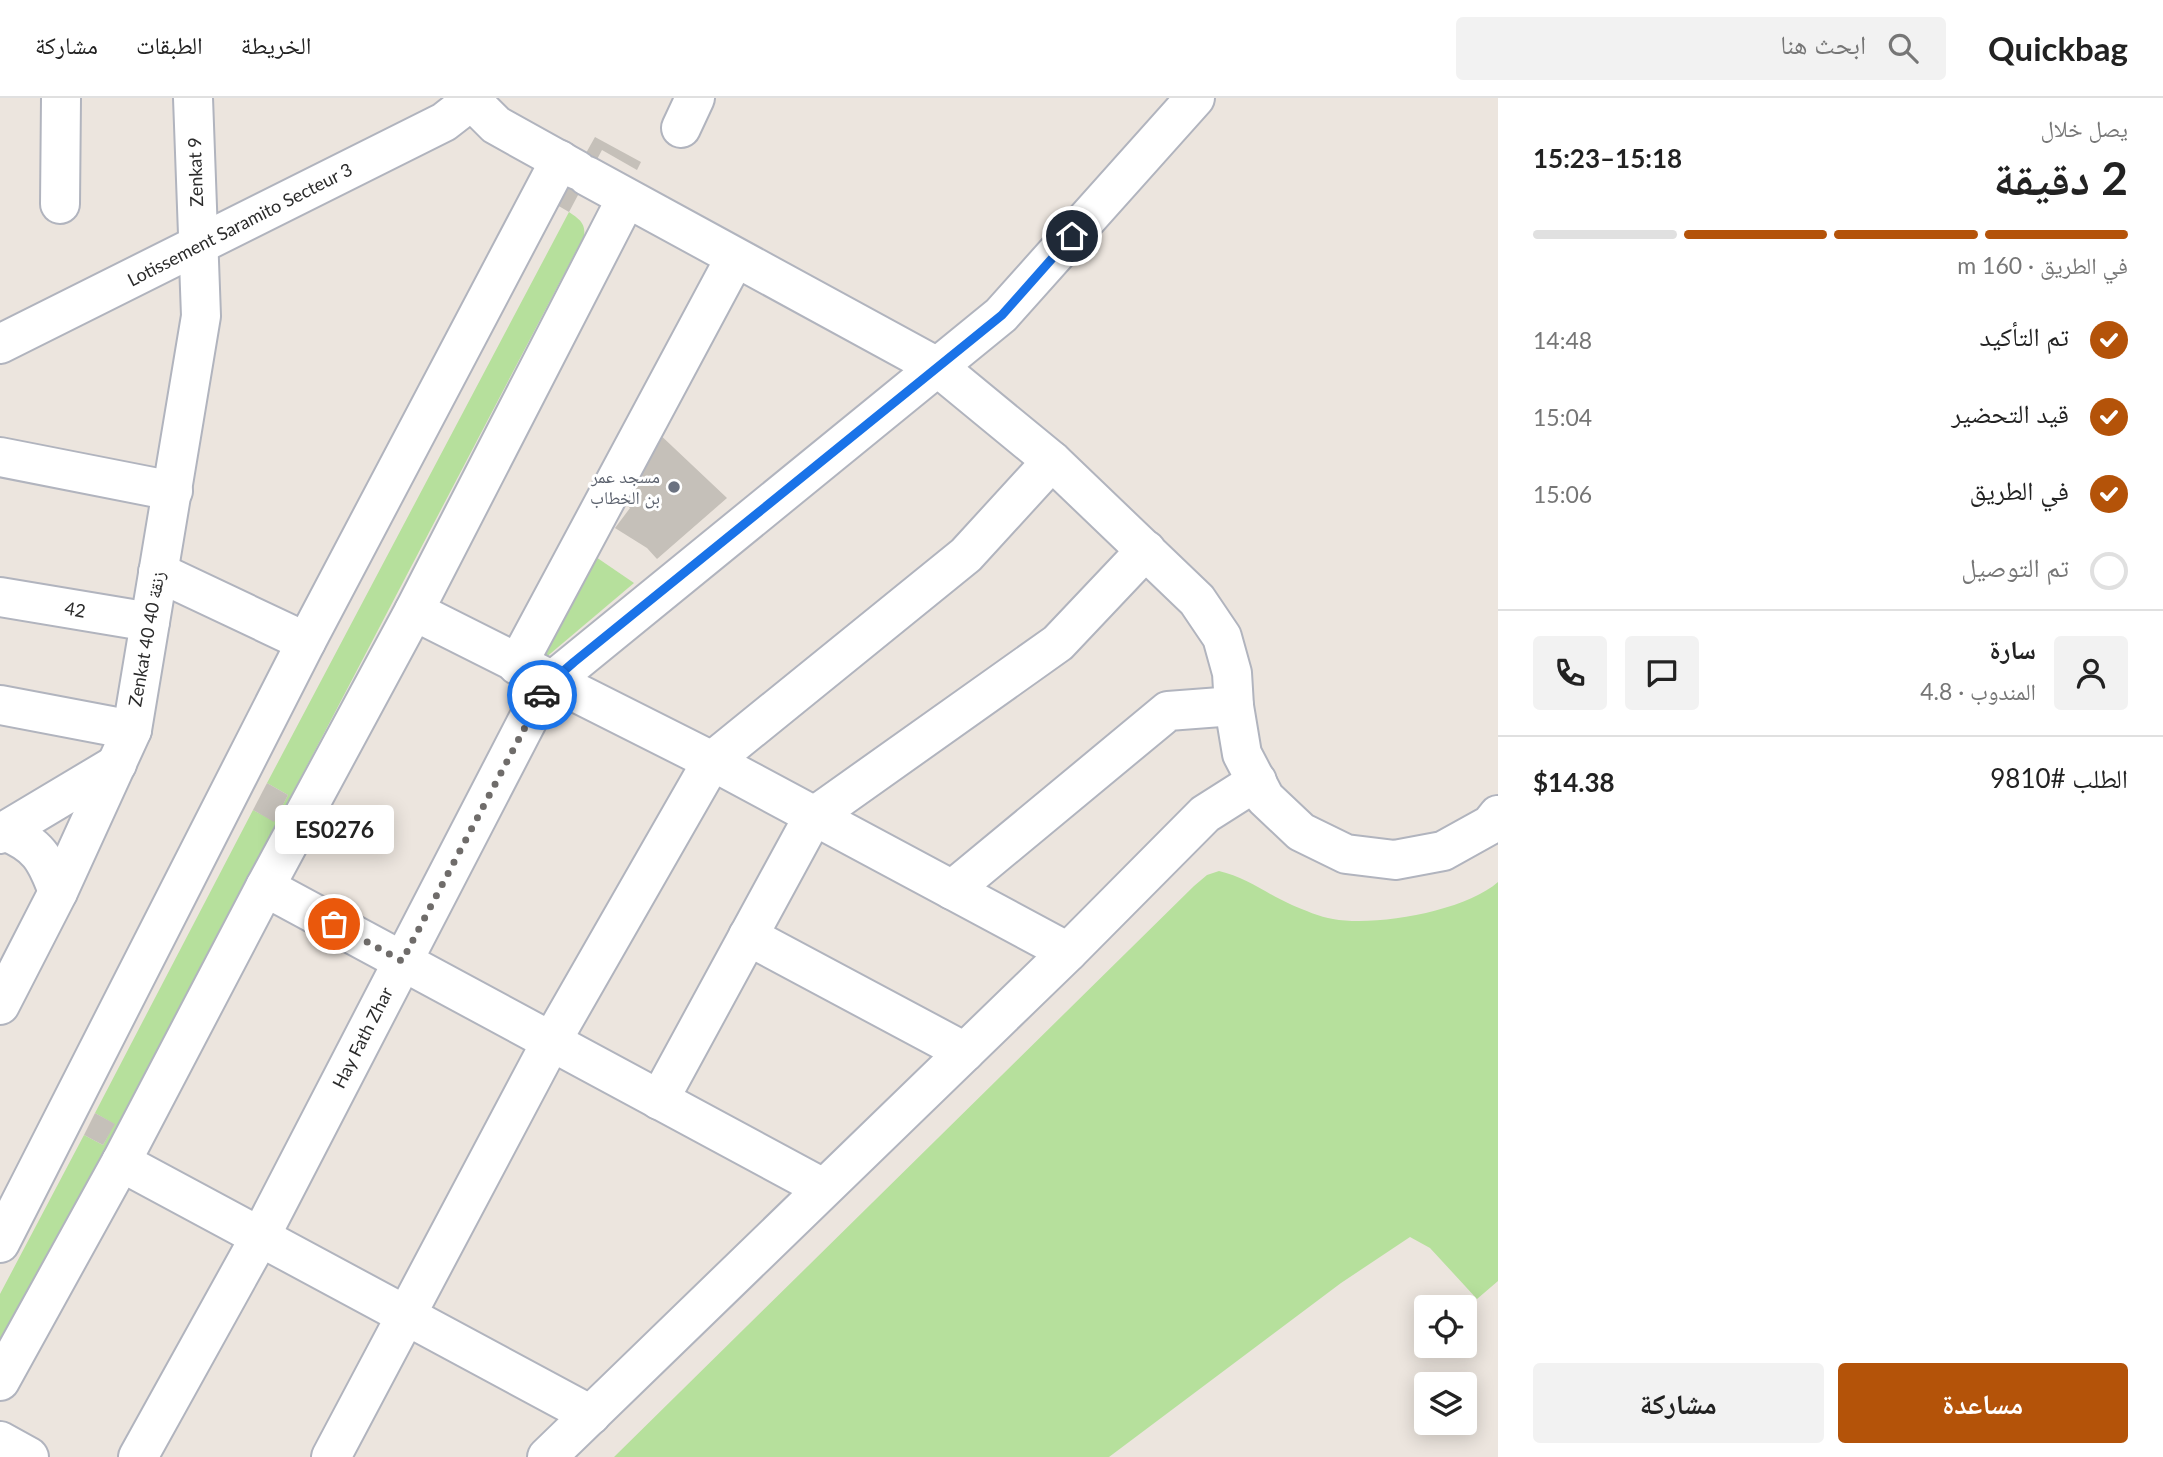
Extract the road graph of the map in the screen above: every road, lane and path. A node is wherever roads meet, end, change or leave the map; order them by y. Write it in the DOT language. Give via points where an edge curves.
graph roads {
  1 [pos="61,98"];
  2 [pos="193,98"];
  3 [pos="1195,98"];
  4 [pos="473,100"];
  5 [pos="575,169"];
  6 [pos="626,199"];
  7 [pos="60,204"];
  8 [pos="199,247"];
  9 [pos="735,258"];
  10 [pos="0,344"];
  11 [pos="939,368"];
  12 [pos="0,457"];
  13 [pos="1052,461"];
  14 [pos="173,491"];
  15 [pos="1146,550"];
  16 [pos="158,572"];
  17 [pos="0,597"];
  18 [pos="414,611"];
  19 [pos="150,622"];
  20 [pos="306,642"];
  21 [pos="517,665"];
  22 [pos="551,682"];
  23 [pos="0,705"];
  24 [pos="1234,706"];
  25 [pos="124,747"];
  26 [pos="712,761"];
  27 [pos="1257,781"];
  28 [pos="1498,815"];
  29 [pos="813,817"];
  30 [pos="2,833"];
  31 [pos="265,887"];
  32 [pos="952,890"];
  33 [pos="58,892"];
  34 [pos="748,936"];
  35 [pos="1068,952"];
  36 [pos="402,961"];
  37 [pos="0,1005"];
  38 [pos="551,1042"];
  39 [pos="965,1052"];
  40 [pos="659,1100"];
  41 [pos="121,1162"];
  42 [pos="823,1188"];
  43 [pos="260,1237"];
  44 [pos="0,1242"];
  45 [pos="404,1315"];
  46 [pos="0,1381"];
  47 [pos="591,1415"];
  48 [pos="0,1441"];
  49 [pos="29,1457"];
  50 [pos="138,1457"];
  51 [pos="331,1457"];
  52 [pos="547,1457"];
  1 -- 7 [label="street"];
  2 -- 8 [label="street, Zenkat 9"];
  3 -- 11 [label="street, Hay Fath Zhar" via="1002,315"];
  4 -- 5 [label="street" via="496,125"];
  4 -- 8 [label="street, Lotissement Saramito Secteur 3" via="444,122"];
  5 -- 6 [label="street"];
  5 -- 20 [label="street"];
  6 -- 9 [label="street"];
  6 -- 18 [label="street"];
  8 -- 10 [label="street, Lotissement Saramito Secteur 3"];
  8 -- 14 [label="street, Zenkat 40 زنقة 40" via="201,316"];
  9 -- 11 [label="street"];
  9 -- 21 [label="street"];
  11 -- 13 [label="street"];
  11 -- 22 [label="street, Hay Fath Zhar"];
  12 -- 14 [label="street"];
  13 -- 15 [label="street"];
  13 -- 26 [label="street" via="966,555"];
  14 -- 16 [label="street, Zenkat 40 زنقة 40"];
  15 -- 24 [label="street" via="1197,600 1222,637 1232,673"];
  15 -- 29 [label="street" via="1058,643"];
  16 -- 19 [label="street, Zenkat 40 زنقة 40"];
  16 -- 20 [label="street"];
  17 -- 19 [label="street, 42"];
  18 -- 21 [label="street"];
  18 -- 31 [label="street"];
  19 -- 25 [label="street, Zenkat 40 زنقة 40"];
  20 -- 44 [label="street"];
  21 -- 22 [label="street"];
  22 -- 26 [label="street"];
  22 -- 36 [label="street, Hay Fath Zhar"];
  23 -- 25 [label="street"];
  24 -- 27 [label="street" via="1242,754"];
  24 -- 32 [label="street" via="1168,711"];
  25 -- 30 [label="street"];
  25 -- 33 [label="street, Zenkat 40 زنقة 40"];
  26 -- 29 [label="street"];
  26 -- 38 [label="street"];
  27 -- 28 [label="street" via="1265,798 1301,832 1346,854 1395,860 1443,851 1490,825"];
  27 -- 35 [label="street" via="1205,814"];
  29 -- 32 [label="street"];
  29 -- 34 [label="street"];
  30 -- 33 [label="street" via="25,839 41,855"];
  31 -- 36 [label="street"];
  31 -- 41 [label="street"];
  32 -- 35 [label="street"];
  33 -- 37 [label="street, Zenkat 40 زنقة 40"];
  34 -- 39 [label="street"];
  34 -- 40 [label="street"];
  35 -- 39 [label="street"];
  36 -- 38 [label="street"];
  36 -- 43 [label="street, Hay Fath Zhar"];
  38 -- 40 [label="street"];
  38 -- 45 [label="street"];
  39 -- 42 [label="street"];
  40 -- 42 [label="street"];
  41 -- 43 [label="street"];
  41 -- 46 [label="street"];
  42 -- 47 [label="street"];
  43 -- 45 [label="street"];
  43 -- 50 [label="street, Hay Fath Zhar"];
  45 -- 47 [label="street"];
  45 -- 51 [label="street"];
  47 -- 52 [label="street"];
  48 -- 49 [label="street"];
}
